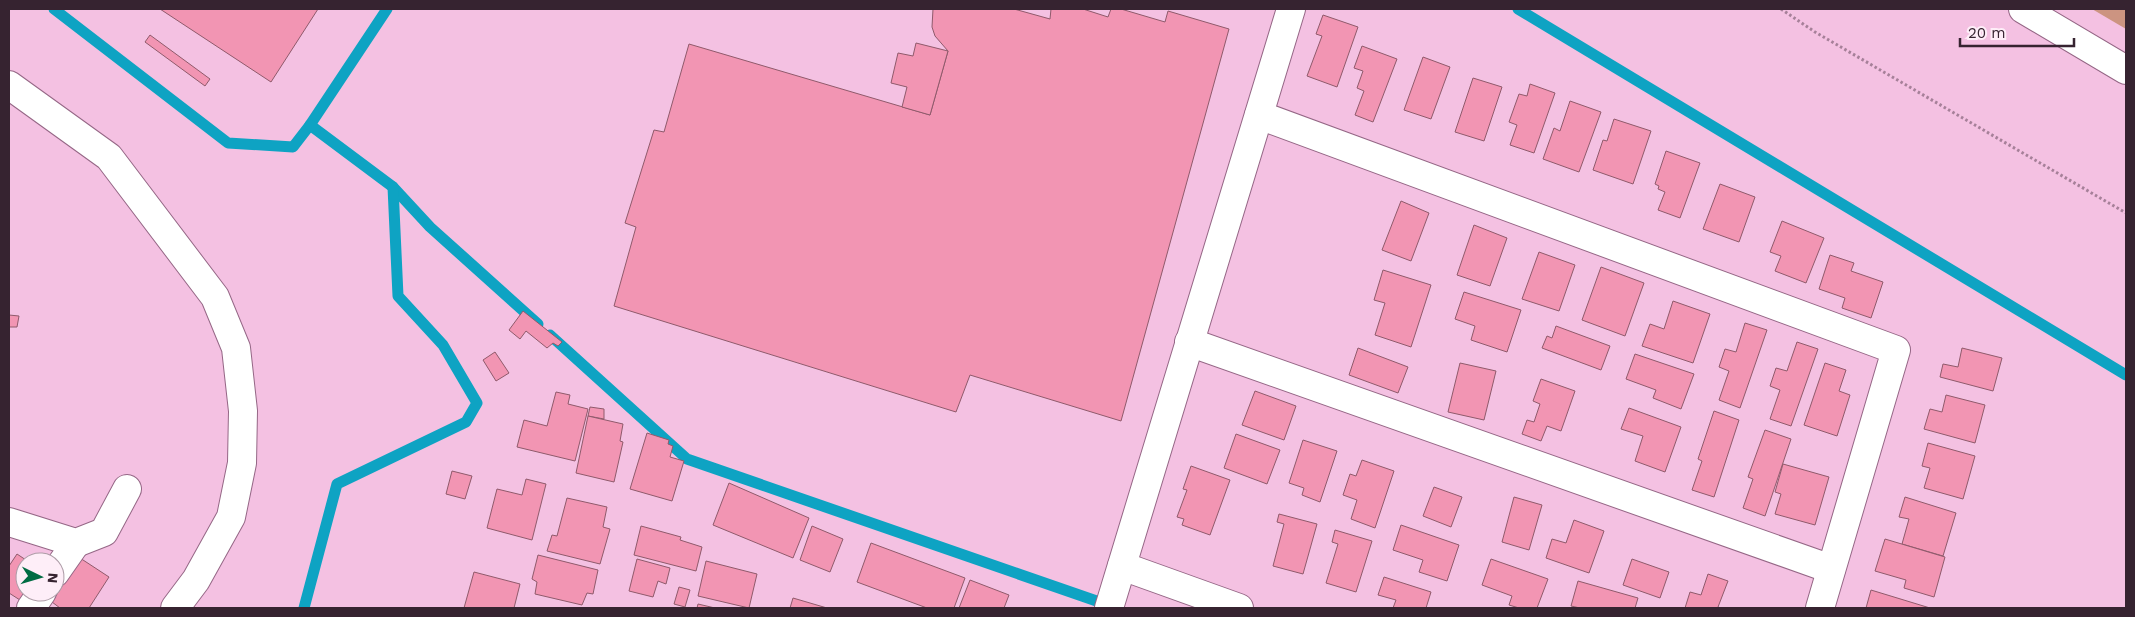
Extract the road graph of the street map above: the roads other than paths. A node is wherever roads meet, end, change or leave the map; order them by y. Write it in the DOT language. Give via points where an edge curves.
graph roads {
  1 [pos="1291,9"];
  2 [pos="2023,9"];
  3 [pos="2126,70"];
  4 [pos="9,85"];
  5 [pos="1258,115"];
  6 [pos="1190,342"];
  7 [pos="127,489"];
  8 [pos="9,522"];
  9 [pos="76,543"];
  10 [pos="65,559"];
  11 [pos="1122,566"];
  12 [pos="1831,569"];
  13 [pos="174,608"];
  14 [pos="1109,608"];
  15 [pos="1239,608"];
  16 [pos="1820,608"];
  1 -- 5 [label="street"];
  2 -- 3 [label="street"];
  4 -- 13 [label="street" via="109,157 215,297 236,348 242,411 242,464 231,516 196,580"];
  5 -- 6 [label="street"];
  5 -- 12 [label="street" via="1896,350"];
  6 -- 11 [label="street"];
  6 -- 12 [label="street"];
  7 -- 9 [label="street" via="104,532"];
  8 -- 9 [label="street"];
  9 -- 10 [label="street"];
  11 -- 14 [label="street"];
  11 -- 15 [label="street"];
  12 -- 16 [label="street"];
}
